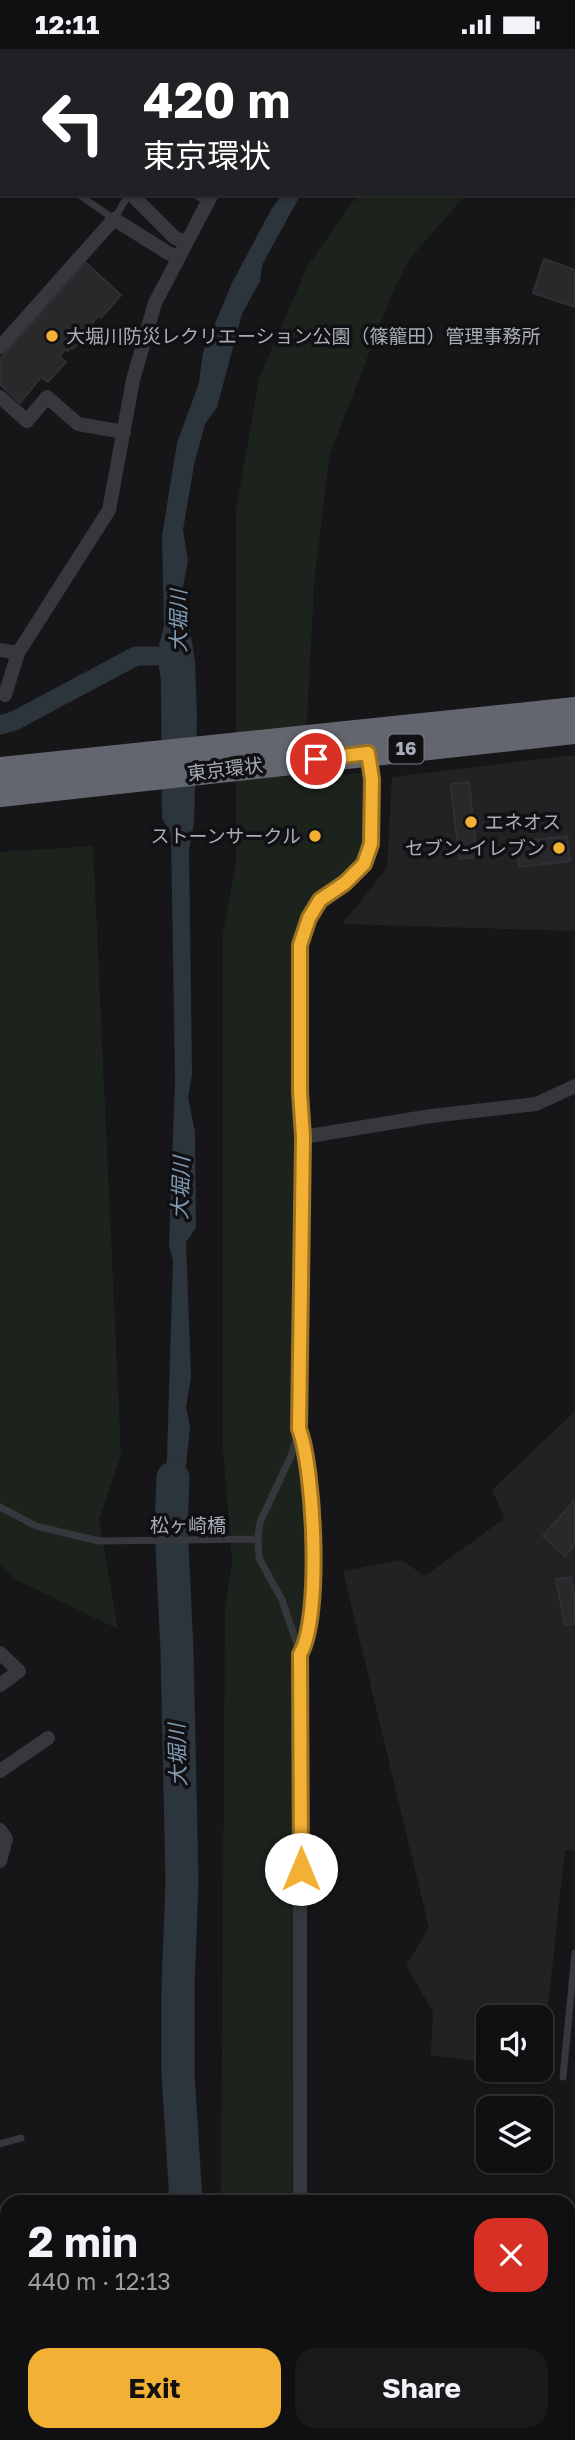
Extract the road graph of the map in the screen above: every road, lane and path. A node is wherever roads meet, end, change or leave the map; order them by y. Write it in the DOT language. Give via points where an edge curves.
graph roads {
  1 [pos="81,196"];
  2 [pos="129,196"];
  3 [pos="132,196"];
  4 [pos="209,198"];
  5 [pos="114,219"];
  6 [pos="186,242"];
  7 [pos="178,257"];
  8 [pos="0,347"];
  9 [pos="0,397"];
  10 [pos="124,432"];
  11 [pos="0,650"];
  12 [pos="18,653"];
  13 [pos="5,695"];
  14 [pos="575,710"];
  15 [pos="575,731"];
  16 [pos="368,753"];
  17 [pos="237,755"];
  18 [pos="0,770"];
  19 [pos="123,770"];
  20 [pos="0,794"];
  21 [pos="575,1086"];
  22 [pos="303,1137"];
  23 [pos="299,1429"];
  24 [pos="0,1507"];
  25 [pos="258,1539"];
  26 [pos="0,1653"];
  27 [pos="300,1654"];
  28 [pos="0,1685"];
  29 [pos="48,1738"];
  30 [pos="0,1771"];
  31 [pos="0,1830"];
  32 [pos="0,1861"];
  33 [pos="575,1953"];
  34 [pos="563,2077"];
  35 [pos="21,2138"];
  36 [pos="0,2144"];
  37 [pos="300,2195"];
  1 -- 5 [label="lane"];
  2 -- 5 [label="lane"];
  3 -- 6 [label="street"];
  4 -- 6 [label="street"];
  5 -- 7 [label="street"];
  5 -- 8 [label="street"];
  6 -- 7 [label="street"];
  7 -- 10 [label="street" via="155,303"];
  9 -- 10 [label="street" via="27,421 47,397 78,424"];
  10 -- 12 [label="street" via="109,510"];
  11 -- 12 [label="street"];
  12 -- 13 [label="street"];
  14 -- 17 [label="highway, 東京環状 / 16"];
  15 -- 16 [label="highway, 東京環状 / 16"];
  16 -- 17 [label="highway, 東京環状 / 16"];
  16 -- 22 [label="street" via="371,844 364,864 320,900 300,945"];
  17 -- 19 [label="highway, 東京環状 / 16"];
  18 -- 19 [label="highway, 東京環状 / 16"];
  19 -- 20 [label="highway, 東京環状 / 16"];
  21 -- 22 [label="street" via="536,1104"];
  22 -- 23 [label="street"];
  23 -- 25 [label="lane" via="260,1522"];
  23 -- 27 [label="street" via="314,1514 308,1633"];
  24 -- 25 [label="lane, 松ヶ崎橋" via="36,1526 99,1541"];
  25 -- 27 [label="lane" via="259,1558 282,1600"];
  26 -- 28 [label="street" via="19,1671"];
  27 -- 37 [label="street"];
  29 -- 30 [label="street"];
  31 -- 32 [label="street" via="6,1839"];
  33 -- 34 [label="lane"];
  35 -- 36 [label="lane"];
}
